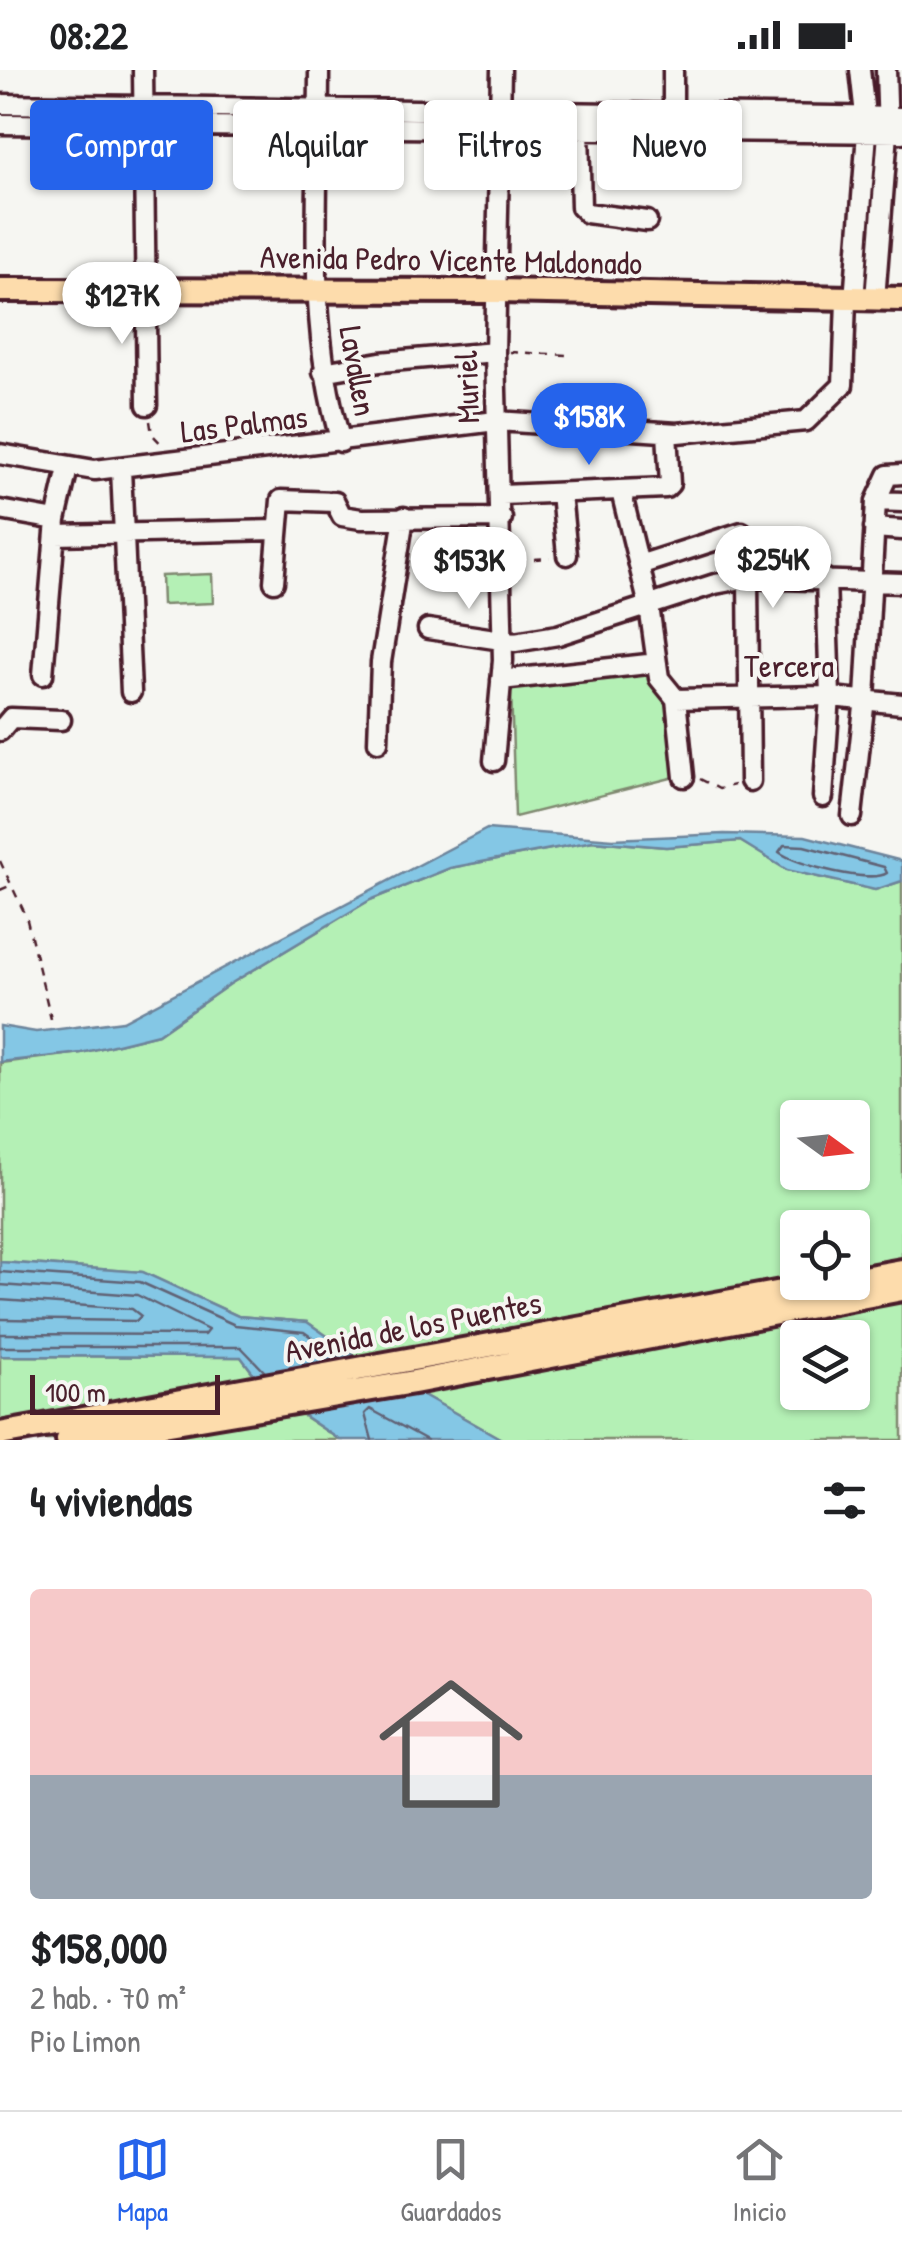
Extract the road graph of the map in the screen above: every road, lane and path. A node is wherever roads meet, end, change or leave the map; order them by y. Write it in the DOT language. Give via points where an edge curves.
graph roads {
  1 [pos="143,70"];
  2 [pos="320,70"];
  3 [pos="501,70"];
  4 [pos="673,70"];
  5 [pos="860,70"];
  6 [pos="886,70"];
  7 [pos="144,100"];
  8 [pos="319,100"];
  9 [pos="500,100"];
  10 [pos="673,100"];
  11 [pos="0,104"];
  12 [pos="30,104"];
  13 [pos="742,116"];
  14 [pos="866,123"];
  15 [pos="0,124"];
  16 [pos="30,124"];
  17 [pos="895,125"];
  18 [pos="742,129"];
  19 [pos="578,130"];
  20 [pos="597,130"];
  21 [pos="145,190"];
  22 [pos="318,190"];
  23 [pos="498,190"];
  24 [pos="647,220"];
  25 [pos="146,289"];
  26 [pos="0,290"];
  27 [pos="496,291"];
  28 [pos="317,292"];
  29 [pos="902,299"];
  30 [pos="858,300"];
  31 [pos="495,352"];
  32 [pos="568,354"];
  33 [pos="323,372"];
  34 [pos="146,405"];
  35 [pos="496,421"];
  36 [pos="667,433"];
  37 [pos="341,442"];
  38 [pos="0,454"];
  39 [pos="172,463"];
  40 [pos="68,468"];
  41 [pos="122,469"];
  42 [pos="902,474"];
  43 [pos="621,491"];
  44 [pos="561,493"];
  45 [pos="502,495"];
  46 [pos="876,501"];
  47 [pos="902,502"];
  48 [pos="0,510"];
  49 [pos="404,517"];
  50 [pos="502,518"];
  51 [pos="56,527"];
  52 [pos="874,528"];
  53 [pos="276,530"];
  54 [pos="902,530"];
  55 [pos="126,535"];
  56 [pos="568,555"];
  57 [pos="502,560"];
  58 [pos="638,565"];
  59 [pos="748,578"];
  60 [pos="826,579"];
  61 [pos="870,581"];
  62 [pos="274,582"];
  63 [pos="902,583"];
  64 [pos="649,606"];
  65 [pos="428,629"];
  66 [pos="502,642"];
  67 [pos="658,663"];
  68 [pos="42,675"];
  69 [pos="500,680"];
  70 [pos="131,692"];
  71 [pos="752,695"];
  72 [pos="830,696"];
  73 [pos="865,698"];
  74 [pos="676,699"];
  75 [pos="902,704"];
  76 [pos="61,720"];
  77 [pos="0,730"];
  78 [pos="378,742"];
  79 [pos="494,761"];
  80 [pos="684,777"];
  81 [pos="750,781"];
  82 [pos="823,796"];
  83 [pos="852,816"];
  84 [pos="0,861"];
  85 [pos="12,885"];
  86 [pos="0,890"];
  87 [pos="51,1019"];
  88 [pos="902,1271"];
  89 [pos="870,1277"];
  90 [pos="902,1289"];
  91 [pos="780,1295"];
  92 [pos="579,1339"];
  93 [pos="167,1414"];
  94 [pos="0,1434"];
  95 [pos="68,1440"];
  1 -- 7 [label="street"];
  2 -- 8 [label="street, Lavallen"];
  3 -- 9 [label="street, Muriel"];
  4 -- 10 [label="street"];
  5 -- 14 [label="street"];
  6 -- 17 [label="street"];
  11 -- 12 [label="street"];
  13 -- 14 [label="street"];
  14 -- 17 [label="street"];
  14 -- 18 [label="street"];
  14 -- 30 [label="street"];
  15 -- 16 [label="street"];
  17 -- 30 [label="street"];
  19 -- 20 [label="street"];
  19 -- 24 [label="street" via="582,207"];
  21 -- 25 [label="street"];
  22 -- 28 [label="street, Lavallen"];
  23 -- 27 [label="street, Muriel"];
  25 -- 26 [label="main road, Avenida Pedro Vicente Maldonado"];
  25 -- 28 [label="main road, Avenida Pedro Vicente Maldonado"];
  25 -- 34 [label="street"];
  27 -- 28 [label="main road, Avenida Pedro Vicente Maldonado"];
  27 -- 30 [label="main road, Avenida Pedro Vicente Maldonado"];
  27 -- 31 [label="street, Muriel"];
  28 -- 33 [label="street, Lavallen"];
  29 -- 30 [label="main road, Avenida Pedro Vicente Maldonado"];
  30 -- 36 [label="street, Las Palmas" via="843,385 809,418"];
  31 -- 32 [label="path"];
  31 -- 33 [label="street"];
  31 -- 35 [label="street, Muriel"];
  33 -- 37 [label="street, Lavallen"];
  34 -- 39 [label="path" via="152,434"];
  35 -- 36 [label="street, Las Palmas"];
  35 -- 37 [label="street, Las Palmas"];
  35 -- 45 [label="street, Muriel"];
  36 -- 43 [label="street" via="668,487"];
  37 -- 39 [label="street, Las Palmas"];
  38 -- 40 [label="street, Las Palmas"];
  39 -- 41 [label="street, Las Palmas"];
  40 -- 41 [label="street, Las Palmas"];
  40 -- 51 [label="street"];
  41 -- 55 [label="street"];
  42 -- 46 [label="street" via="888,475"];
  43 -- 44 [label="street"];
  43 -- 58 [label="street"];
  44 -- 45 [label="street"];
  44 -- 56 [label="street"];
  45 -- 50 [label="street, Muriel"];
  46 -- 47 [label="street"];
  46 -- 52 [label="street"];
  48 -- 51 [label="street"];
  49 -- 50 [label="street"];
  49 -- 53 [label="street" via="346,518 335,502 283,500"];
  49 -- 78 [label="street" via="381,662"];
  50 -- 57 [label="street, Muriel"];
  51 -- 55 [label="street"];
  51 -- 68 [label="street"];
  52 -- 54 [label="street"];
  52 -- 61 [label="street"];
  53 -- 55 [label="street"];
  53 -- 62 [label="street"];
  55 -- 70 [label="street"];
  56 -- 57 [label="path"];
  57 -- 66 [label="street, Muriel"];
  58 -- 59 [label="street" via="742,532"];
  58 -- 64 [label="street"];
  59 -- 60 [label="street"];
  59 -- 64 [label="street"];
  59 -- 71 [label="street"];
  60 -- 61 [label="street"];
  60 -- 72 [label="street"];
  61 -- 63 [label="street"];
  61 -- 73 [label="street"];
  64 -- 66 [label="street" via="558,636"];
  64 -- 67 [label="street"];
  65 -- 66 [label="street"];
  66 -- 69 [label="street, Muriel"];
  67 -- 69 [label="street"];
  67 -- 74 [label="street" via="662,686"];
  69 -- 79 [label="street, Muriel"];
  71 -- 72 [label="street, Tercera"];
  71 -- 74 [label="street, Tercera"];
  71 -- 81 [label="street"];
  72 -- 73 [label="street, Tercera"];
  72 -- 82 [label="street"];
  73 -- 75 [label="street, Tercera"];
  73 -- 83 [label="street"];
  74 -- 80 [label="street"];
  76 -- 77 [label="street" via="10,718"];
  80 -- 81 [label="path" via="719,789"];
  84 -- 85 [label="path"];
  85 -- 86 [label="path"];
  85 -- 87 [label="path"];
  88 -- 89 [label="main road"];
  90 -- 92 [label="main road, Avenida de los Puentes"];
  91 -- 92 [label="main road, Avenida de los Puentes"];
  92 -- 93 [label="main road, Avenida de los Puentes"];
  93 -- 94 [label="main road, Avenida de los Puentes"];
  93 -- 95 [label="main road, Avenida de los Puentes"];
}
